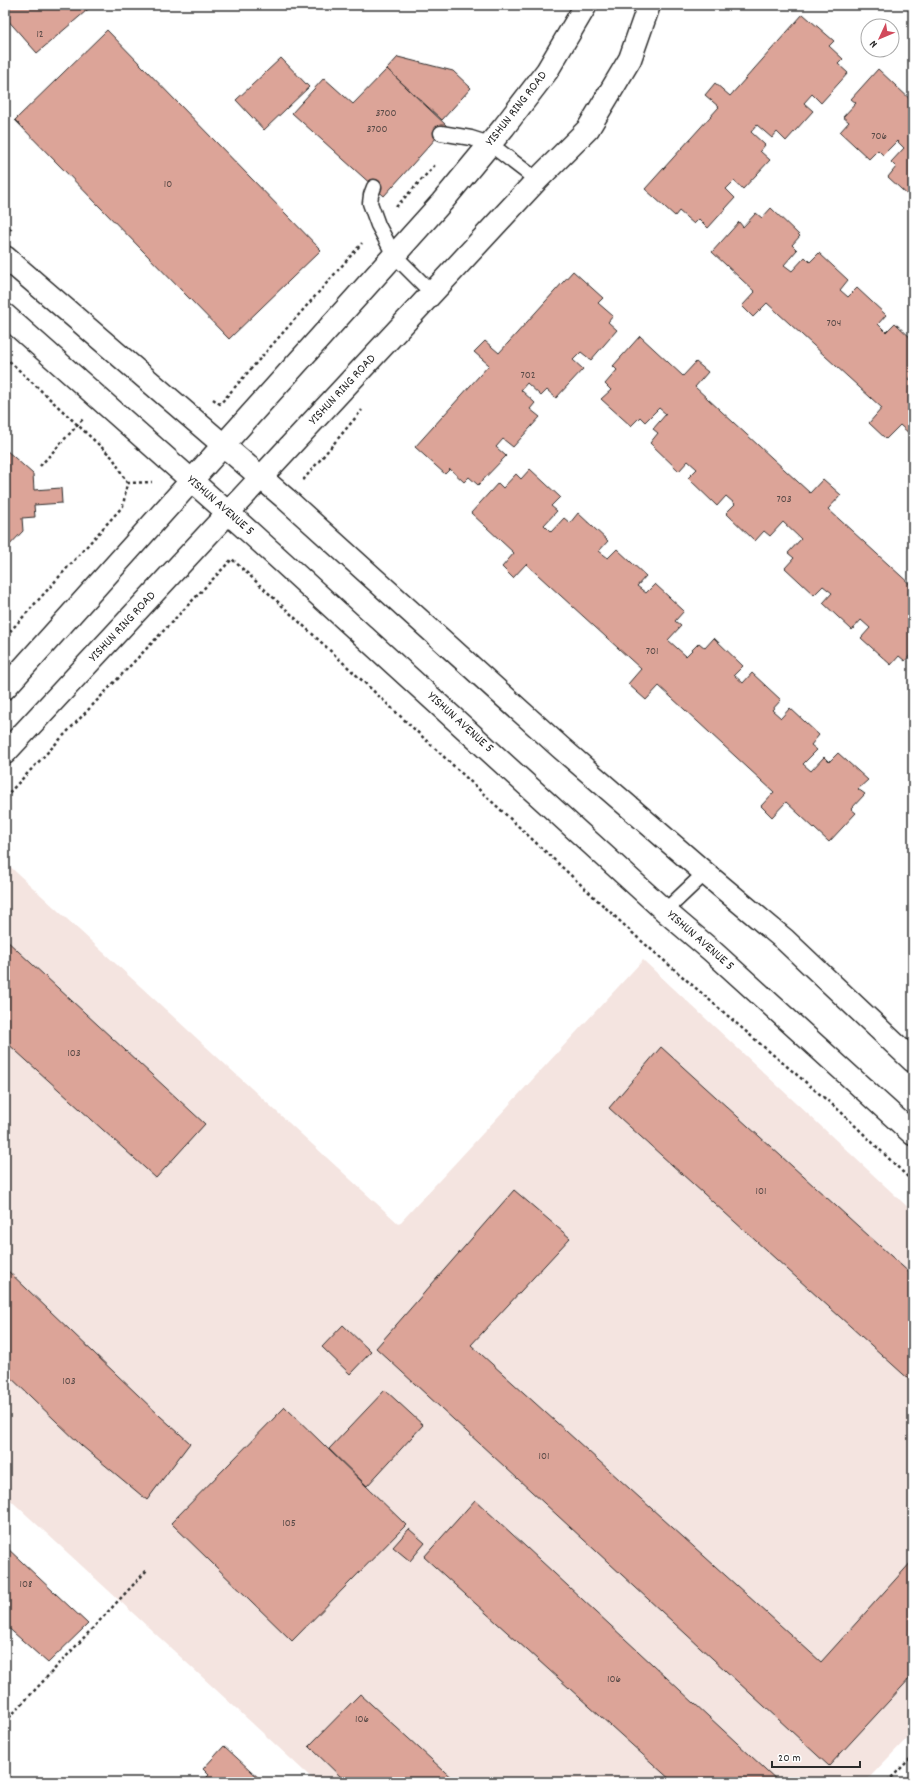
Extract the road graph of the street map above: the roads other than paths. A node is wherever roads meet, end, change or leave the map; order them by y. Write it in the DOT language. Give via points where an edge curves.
graph roads {
  1 [pos="586,5"];
  2 [pos="649,5"];
  3 [pos="441,133"];
  4 [pos="490,144"];
  5 [pos="537,180"];
  6 [pos="374,187"];
  7 [pos="394,255"];
  8 [pos="5,257"];
  9 [pos="432,293"];
  10 [pos="5,315"];
  11 [pos="222,444"];
  12 [pos="262,478"];
  13 [pos="191,480"];
  14 [pos="228,513"];
  15 [pos="5,688"];
  16 [pos="6,749"];
  17 [pos="705,873"];
  18 [pos="665,911"];
  19 [pos="913,1061"];
  20 [pos="913,1134"];
  1 -- 4 [label="main road, YISHUN RING ROAD" via="547,71"];
  2 -- 5 [label="main road, YISHUN RING ROAD" via="630,59 588,128"];
  3 -- 4 [label="lane"];
  4 -- 5 [label="lane"];
  4 -- 7 [label="main road, YISHUN RING ROAD"];
  5 -- 9 [label="main road, YISHUN RING ROAD"];
  6 -- 7 [label="lane" via="370,203"];
  7 -- 9 [label="lane"];
  7 -- 11 [label="main road, YISHUN RING ROAD"];
  8 -- 11 [label="main road"];
  9 -- 12 [label="main road, YISHUN RING ROAD"];
  10 -- 13 [label="main road, YISHUN AVENUE 5"];
  11 -- 12 [label="main road"];
  11 -- 13 [label="main road, YISHUN RING ROAD"];
  12 -- 14 [label="main road, YISHUN RING ROAD"];
  12 -- 17 [label="main road" via="560,747"];
  13 -- 14 [label="main road, YISHUN AVENUE 5"];
  13 -- 15 [label="main road, YISHUN RING ROAD"];
  14 -- 16 [label="main road, YISHUN RING ROAD"];
  14 -- 18 [label="main road, YISHUN AVENUE 5"];
  17 -- 18 [label="lane"];
  17 -- 19 [label="main road" via="785,940"];
  18 -- 20 [label="main road, YISHUN AVENUE 5"];
}
